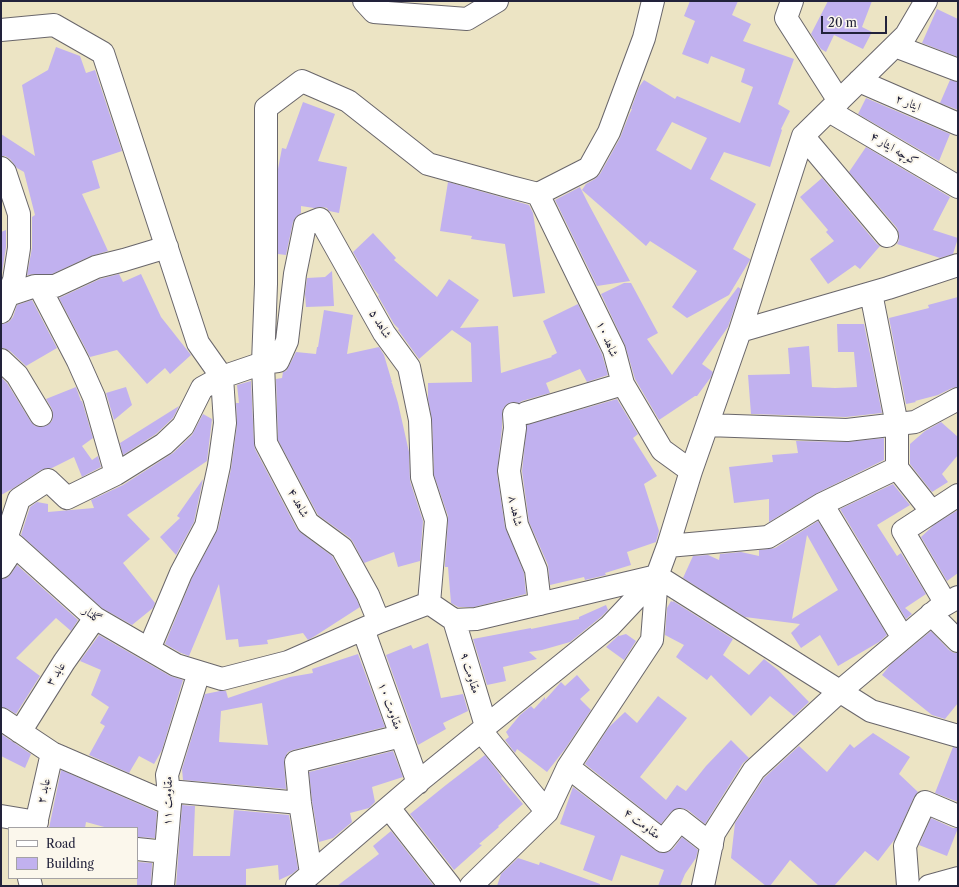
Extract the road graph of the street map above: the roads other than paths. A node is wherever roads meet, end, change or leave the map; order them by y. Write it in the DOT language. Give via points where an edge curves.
graph roads {
  1 [pos="364,1"];
  2 [pos="497,1"];
  3 [pos="653,1"];
  4 [pos="792,1"];
  5 [pos="926,1"];
  6 [pos="1,30"];
  7 [pos="895,46"];
  8 [pos="958,70"];
  9 [pos="859,81"];
  10 [pos="834,106"];
  11 [pos="958,124"];
  12 [pos="803,136"];
  13 [pos="1,168"];
  14 [pos="958,187"];
  15 [pos="538,194"];
  16 [pos="887,236"];
  17 [pos="167,247"];
  18 [pos="958,266"];
  19 [pos="39,286"];
  20 [pos="871,293"];
  21 [pos="4,303"];
  22 [pos="740,331"];
  23 [pos="1,360"];
  24 [pos="263,363"];
  25 [pos="222,377"];
  26 [pos="623,384"];
  27 [pos="958,399"];
  28 [pos="41,415"];
  29 [pos="707,425"];
  30 [pos="896,425"];
  31 [pos="897,468"];
  32 [pos="691,471"];
  33 [pos="116,474"];
  34 [pos="958,495"];
  35 [pos="822,504"];
  36 [pos="932,512"];
  37 [pos="8,540"];
  38 [pos="668,546"];
  39 [pos="1,567"];
  40 [pos="657,576"];
  41 [pos="430,603"];
  42 [pos="540,604"];
  43 [pos="945,605"];
  44 [pos="95,618"];
  45 [pos="454,620"];
  46 [pos="371,625"];
  47 [pos="903,638"];
  48 [pos="958,641"];
  49 [pos="149,650"];
  50 [pos="199,672"];
  51 [pos="840,692"];
  52 [pos="1,719"];
  53 [pos="483,729"];
  54 [pos="20,732"];
  55 [pos="402,736"];
  56 [pos="958,736"];
  57 [pos="52,753"];
  58 [pos="568,767"];
  59 [pos="418,783"];
  60 [pos="170,797"];
  61 [pos="300,803"];
  62 [pos="389,808"];
  63 [pos="547,812"];
  64 [pos="1,816"];
  65 [pos="958,816"];
  66 [pos="36,825"];
  67 [pos="712,845"];
  68 [pos="138,849"];
  69 [pos="166,852"];
  70 [pos="958,878"];
  71 [pos="304,880"];
  72 [pos="163,886"];
  73 [pos="450,886"];
  74 [pos="471,886"];
  75 [pos="703,886"];
  76 [pos="908,886"];
  77 [pos="929,886"];
  1 -- 2 [label="street" via="374,12 467,19"];
  3 -- 15 [label="street" via="644,38 608,132 589,168"];
  4 -- 10 [label="street" via="786,18"];
  5 -- 7 [label="street" via="906,35"];
  6 -- 17 [label="street" via="54,25 103,53"];
  7 -- 8 [label="street"];
  7 -- 9 [label="street"];
  9 -- 10 [label="street"];
  9 -- 11 [label="street, ایثار ۲"];
  10 -- 12 [label="street"];
  10 -- 14 [label="street, کوچه ایثار ۴"];
  12 -- 16 [label="street"];
  12 -- 22 [label="street"];
  13 -- 21 [label="street" via="5,172 19,214 19,248 14,280"];
  15 -- 24 [label="street, شاهد ۴" via="428,164 348,102 302,81 266,108 266,284"];
  15 -- 26 [label="street, شاهد ۱۰" via="614,350"];
  17 -- 19 [label="street" via="96,267 55,286"];
  17 -- 25 [label="street" via="198,342"];
  18 -- 20 [label="street"];
  19 -- 21 [label="street"];
  19 -- 33 [label="street" via="78,360 94,397"];
  20 -- 22 [label="street"];
  20 -- 30 [label="street"];
  22 -- 29 [label="street"];
  23 -- 28 [label="street" via="16,375"];
  24 -- 25 [label="street"];
  24 -- 41 [label="street, شاهد ۵" via="278,361 287,341 295,274 305,225 320,220 384,333 409,367 420,420 422,477 436,520"];
  24 -- 46 [label="street, شاهد ۴" via="266,443 308,523 342,548 368,595"];
  25 -- 33 [label="street" via="202,388 183,426 164,444"];
  25 -- 49 [label="street" via="225,423 206,526 181,573"];
  26 -- 32 [label="street, شاهد ۱۰" via="662,450"];
  26 -- 42 [label="street, شاهد ۸" via="520,414 515,428 508,471 516,525 536,570"];
  27 -- 30 [label="street" via="915,422"];
  29 -- 30 [label="street" via="847,430"];
  29 -- 32 [label="street"];
  30 -- 31 [label="street"];
  31 -- 35 [label="street"];
  31 -- 36 [label="street"];
  32 -- 38 [label="street"];
  33 -- 37 [label="street" via="68,498 48,480 19,499"];
  34 -- 36 [label="street"];
  35 -- 38 [label="street" via="768,537"];
  35 -- 47 [label="street"];
  36 -- 43 [label="street" via="903,532"];
  37 -- 39 [label="street"];
  37 -- 44 [label="street, گلنار"];
  38 -- 40 [label="street"];
  40 -- 42 [label="street"];
  40 -- 51 [label="street"];
  40 -- 53 [label="street" via="610,626"];
  40 -- 58 [label="street" via="652,640"];
  41 -- 45 [label="street"];
  41 -- 46 [label="street, گلنار"];
  42 -- 45 [label="street" via="476,619"];
  43 -- 47 [label="street"];
  43 -- 48 [label="street"];
  44 -- 49 [label="street, گلنار"];
  44 -- 54 [label="street, عابد ۳"];
  45 -- 53 [label="street, مقاومت ۹"];
  46 -- 50 [label="street, گلنار" via="288,662 222,679"];
  46 -- 55 [label="street, مقاومت ۱۰"];
  47 -- 51 [label="street"];
  49 -- 50 [label="street, گلنار" via="176,665"];
  50 -- 60 [label="street, مقاومت ۱۱" via="167,775"];
  51 -- 56 [label="street" via="871,711"];
  51 -- 67 [label="street" via="754,770 714,833"];
  52 -- 54 [label="street"];
  53 -- 59 [label="street"];
  53 -- 63 [label="street"];
  54 -- 57 [label="street"];
  55 -- 59 [label="street, مقاومت ۱۰"];
  55 -- 61 [label="street" via="296,762"];
  57 -- 60 [label="street"];
  57 -- 66 [label="street, عابد ۲"];
  58 -- 63 [label="street"];
  58 -- 67 [label="street, مقاومت ۴" via="663,841 680,820"];
  59 -- 62 [label="street"];
  60 -- 61 [label="street"];
  60 -- 69 [label="street, مقاومت ۱۱"];
  61 -- 71 [label="street"];
  62 -- 71 [label="street"];
  62 -- 73 [label="street"];
  63 -- 74 [label="street"];
  64 -- 66 [label="street"];
  65 -- 76 [label="street" via="925,802 905,846"];
  67 -- 75 [label="street"];
  68 -- 69 [label="street"];
  69 -- 72 [label="street, مقاومت ۱۱"];
  70 -- 77 [label="street"];
}
